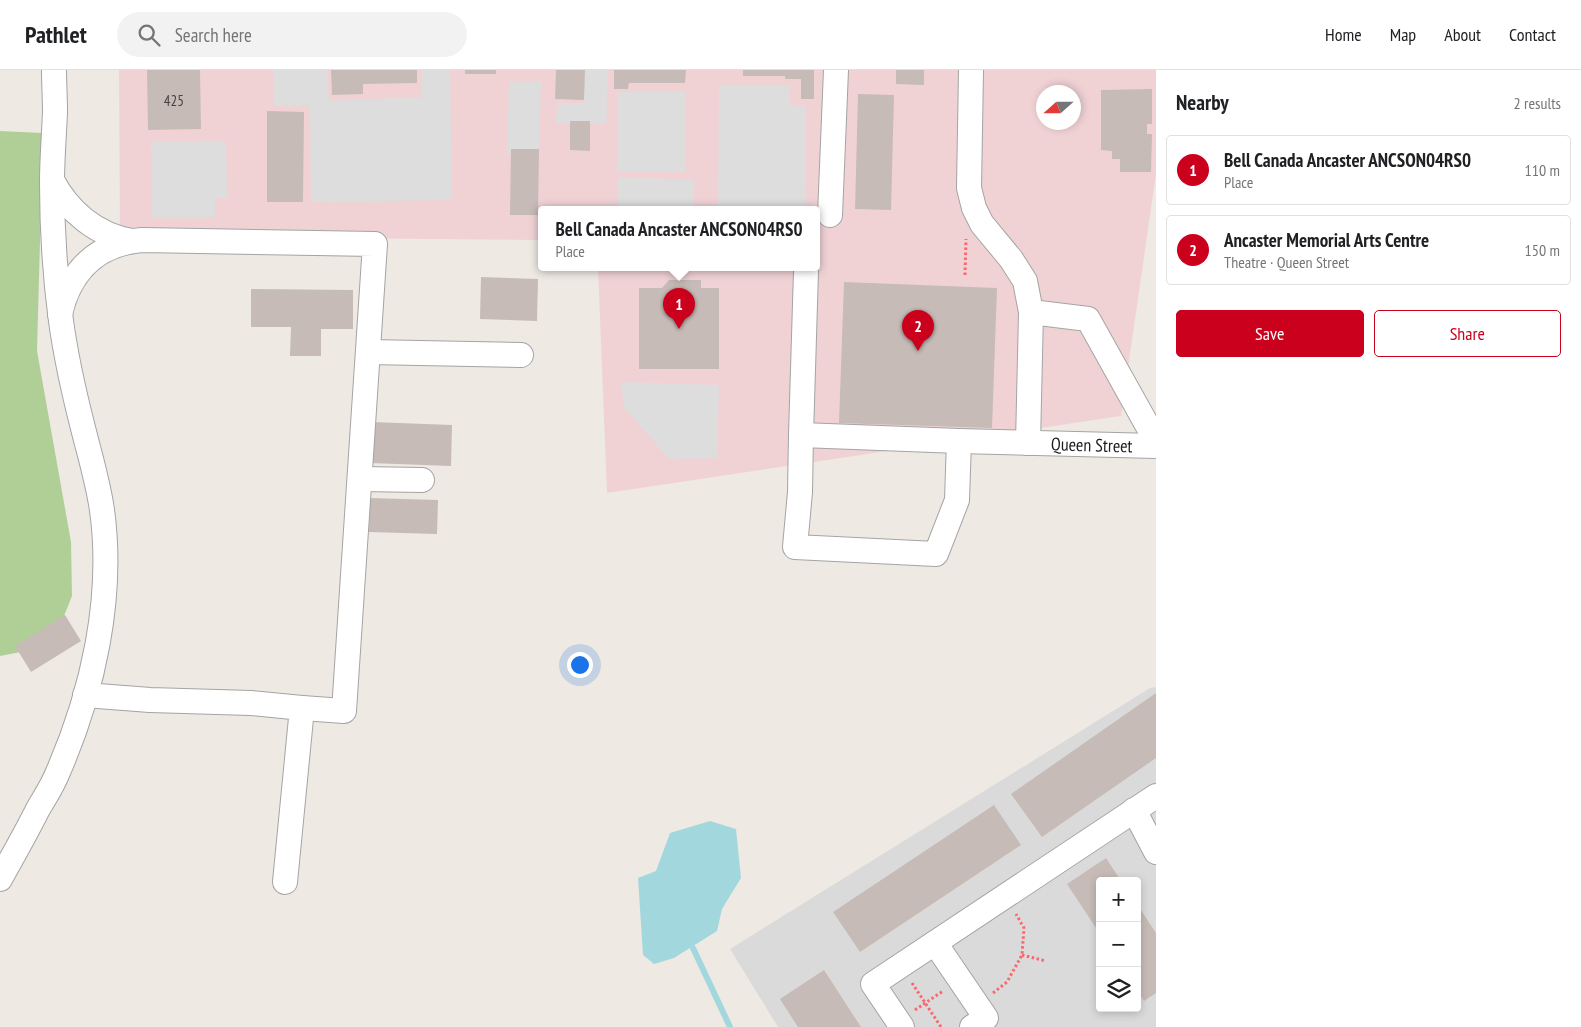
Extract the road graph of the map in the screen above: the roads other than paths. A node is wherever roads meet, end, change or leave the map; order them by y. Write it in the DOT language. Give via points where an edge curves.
graph roads {
  1 [pos="54,70"];
  2 [pos="836,70"];
  3 [pos="971,70"];
  4 [pos="52,180"];
  5 [pos="830,215"];
  6 [pos="132,241"];
  7 [pos="806,271"];
  8 [pos="1031,312"];
  9 [pos="60,314"];
  10 [pos="368,352"];
  11 [pos="521,355"];
  12 [pos="801,435"];
  13 [pos="959,441"];
  14 [pos="1156,441"];
  15 [pos="1028,443"];
  16 [pos="1156,446"];
  17 [pos="361,478"];
  18 [pos="422,480"];
  19 [pos="85,695"];
  20 [pos="302,708"];
  21 [pos="1156,796"];
  22 [pos="1134,810"];
  23 [pos="1156,852"];
  24 [pos="0,879"];
  25 [pos="285,882"];
  26 [pos="935,943"];
  27 [pos="974,1016"];
  28 [pos="900,1024"];
  1 -- 4 [label="street"];
  2 -- 5 [label="street"];
  3 -- 8 [label="street" via="969,188 982,224 1025,281"];
  4 -- 6 [label="street" via="69,207 87,222"];
  4 -- 9 [label="street"];
  6 -- 9 [label="street" via="108,248 84,266 67,290"];
  6 -- 10 [label="street" via="375,244"];
  7 -- 12 [label="street"];
  8 -- 14 [label="street" via="1088,319"];
  8 -- 15 [label="street"];
  9 -- 19 [label="street" via="74,393 98,485 105,533 101,620"];
  10 -- 11 [label="street"];
  10 -- 17 [label="street"];
  12 -- 13 [label="street, Queen Street"];
  12 -- 13 [label="street" via="795,547 936,554 957,500"];
  13 -- 15 [label="street, Queen Street"];
  15 -- 16 [label="street, Queen Street"];
  17 -- 18 [label="street"];
  17 -- 20 [label="street" via="344,710"];
  19 -- 20 [label="street"];
  19 -- 24 [label="street" via="58,774"];
  20 -- 25 [label="street"];
  21 -- 22 [label="street"];
  22 -- 23 [label="street"];
  22 -- 26 [label="street"];
  26 -- 27 [label="street" via="960,980"];
  26 -- 28 [label="street" via="873,984"];
}
